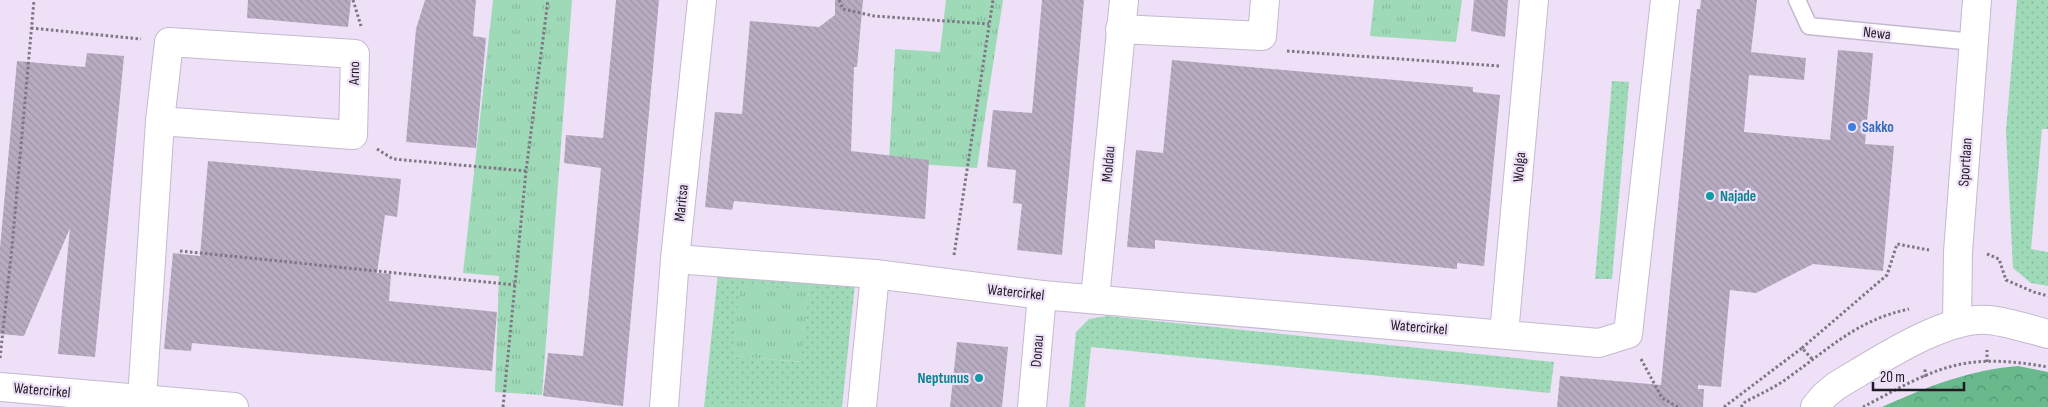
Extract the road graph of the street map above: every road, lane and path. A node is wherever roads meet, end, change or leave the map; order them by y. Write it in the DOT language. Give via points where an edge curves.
graph roads {
  1 [pos="34,0"];
  2 [pos="548,0"];
  3 [pos="702,0"];
  4 [pos="839,0"];
  5 [pos="993,0"];
  6 [pos="1124,0"];
  7 [pos="1265,0"];
  8 [pos="1534,0"];
  9 [pos="1665,0"];
  10 [pos="1798,0"];
  11 [pos="1978,0"];
  12 [pos="989,24"];
  13 [pos="32,28"];
  14 [pos="1120,29"];
  15 [pos="1262,36"];
  16 [pos="169,42"];
  17 [pos="1974,42"];
  18 [pos="1528,68"];
  19 [pos="160,121"];
  20 [pos="353,135"];
  21 [pos="526,171"];
  22 [pos="152,248"];
  23 [pos="1958,252"];
  24 [pos="675,259"];
  25 [pos="875,274"];
  26 [pos="515,285"];
  27 [pos="950,285"];
  28 [pos="1042,295"];
  29 [pos="2048,296"];
  30 [pos="1095,299"];
  31 [pos="1957,324"];
  32 [pos="1504,334"];
  33 [pos="1628,334"];
  34 [pos="2048,334"];
  35 [pos="1802,348"];
  36 [pos="0,360"];
  37 [pos="2048,367"];
  38 [pos="0,386"];
  39 [pos="1836,386"];
  40 [pos="142,399"];
  41 [pos="234,407"];
  42 [pos="503,407"];
  43 [pos="664,407"];
  44 [pos="862,407"];
  45 [pos="1032,407"];
  46 [pos="1678,407"];
  47 [pos="1724,407"];
  48 [pos="1815,407"];
  49 [pos="1863,407"];
  1 -- 13 [label="path"];
  2 -- 21 [label="path"];
  3 -- 24 [label="street, Maritsa"];
  4 -- 12 [label="path" via="843,9 874,16"];
  5 -- 12 [label="path"];
  6 -- 14 [label="street, Moldau"];
  7 -- 15 [label="street"];
  8 -- 18 [label="street, Wolga"];
  9 -- 33 [label="street"];
  10 -- 17 [label="lane, Newa" via="1809,26"];
  11 -- 17 [label="street, Sportlaan"];
  12 -- 27 [label="path"];
  13 -- 16 [label="path"];
  13 -- 36 [label="path"];
  14 -- 15 [label="street"];
  14 -- 30 [label="street, Moldau"];
  15 -- 18 [label="path" via="1264,49"];
  16 -- 19 [label="street"];
  16 -- 20 [label="street, Arno" via="355,54"];
  17 -- 23 [label="street, Sportlaan"];
  18 -- 32 [label="street, Wolga"];
  19 -- 20 [label="street"];
  19 -- 22 [label="street"];
  20 -- 21 [label="path" via="393,159"];
  21 -- 26 [label="path"];
  22 -- 26 [label="path"];
  22 -- 40 [label="street"];
  23 -- 29 [label="path" via="1988,254 1999,259 2006,280"];
  23 -- 31 [label="street, Sportlaan"];
  23 -- 35 [label="path" via="1897,244 1887,275"];
  24 -- 25 [label="street, Watercirkel"];
  24 -- 43 [label="street, Maritsa"];
  25 -- 27 [label="street, Watercirkel"];
  25 -- 44 [label="street"];
  26 -- 42 [label="path"];
  27 -- 28 [label="street, Watercirkel"];
  28 -- 30 [label="street, Watercirkel"];
  28 -- 45 [label="street, Donau"];
  30 -- 32 [label="street, Watercirkel"];
  31 -- 34 [label="street" via="1987,320"];
  31 -- 39 [label="street" via="1926,336"];
  32 -- 33 [label="street, Watercirkel" via="1599,343"];
  33 -- 46 [label="path" via="1662,398"];
  35 -- 39 [label="path"];
  35 -- 47 [label="path"];
  37 -- 49 [label="path" via="2023,362 1958,364"];
  38 -- 40 [label="street, Watercirkel"];
  39 -- 48 [label="street"];
  40 -- 41 [label="street, Watercirkel"];
}
